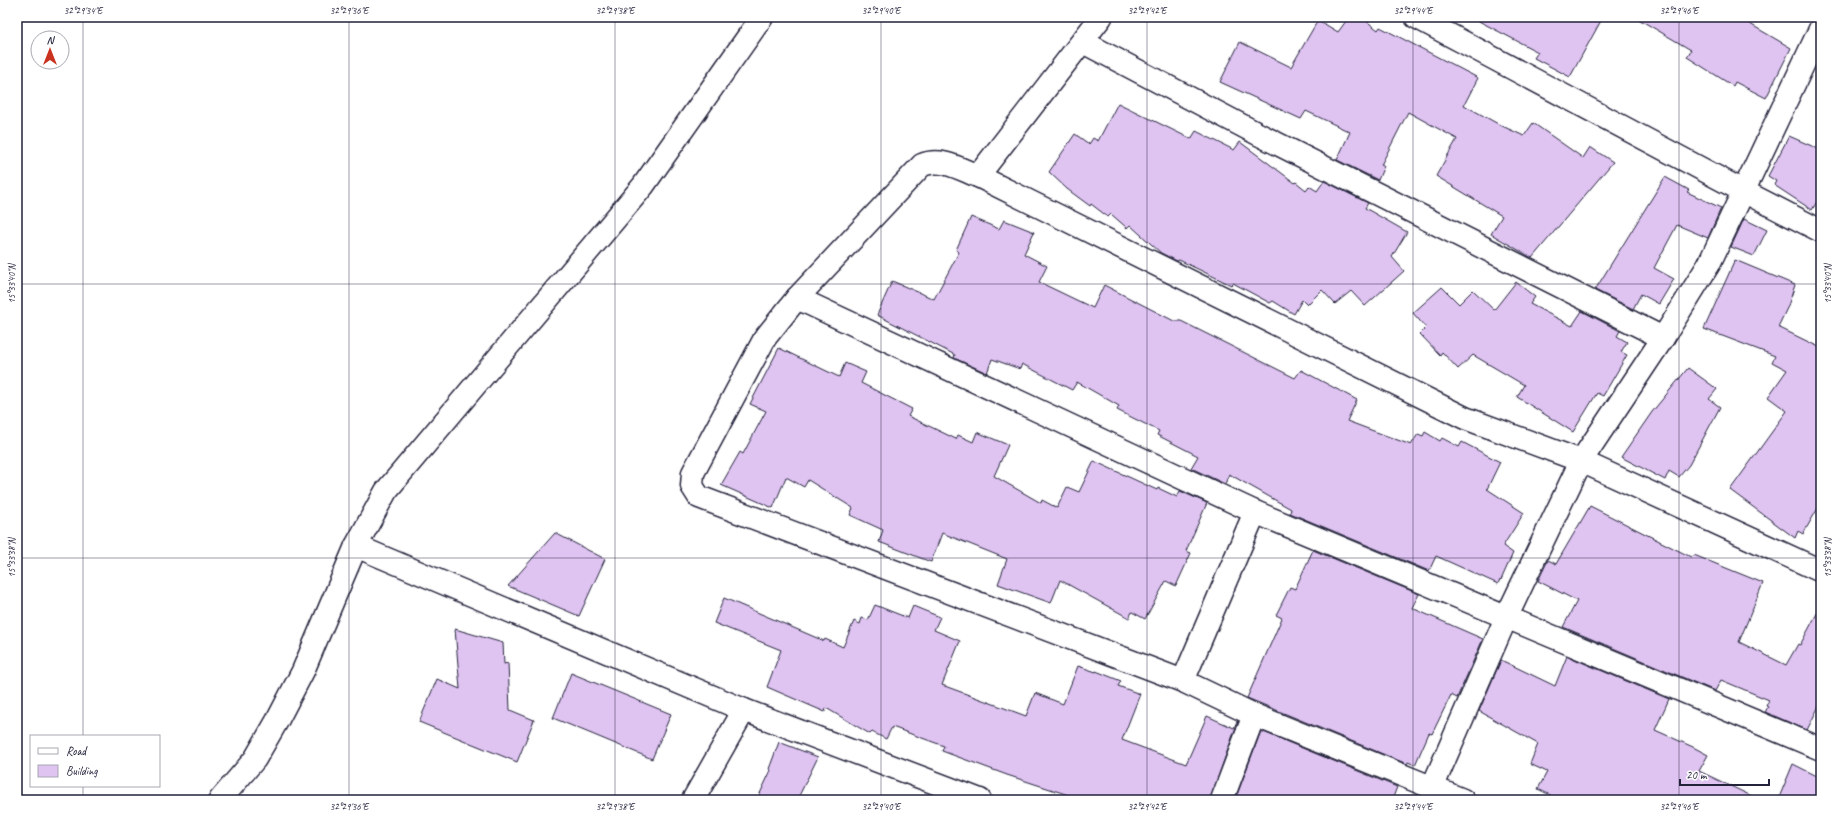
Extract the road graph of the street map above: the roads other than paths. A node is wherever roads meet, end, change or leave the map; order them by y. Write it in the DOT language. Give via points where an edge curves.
graph roads {
  1 [pos="762,17"];
  2 [pos="1101,17"];
  3 [pos="1416,17"];
  4 [pos="1812,17"];
  5 [pos="1821,21"];
  6 [pos="1821,27"];
  7 [pos="1083,42"];
  8 [pos="978,176"];
  9 [pos="1743,191"];
  10 [pos="1821,231"];
  11 [pos="797,298"];
  12 [pos="1663,338"];
  13 [pos="1581,461"];
  14 [pos="1255,512"];
  15 [pos="356,546"];
  16 [pos="1821,571"];
  17 [pos="1506,618"];
  18 [pos="1183,681"];
  19 [pos="744,710"];
  20 [pos="1254,715"];
  21 [pos="1821,749"];
  22 [pos="1432,788"];
  23 [pos="220,800"];
  24 [pos="693,800"];
  25 [pos="980,800"];
  26 [pos="1222,800"];
  27 [pos="1463,800"];
  1 -- 15 [label="street" via="643,186 386,492"];
  2 -- 7 [label="street"];
  3 -- 9 [label="street"];
  4 -- 5 [label="street"];
  6 -- 9 [label="street"];
  7 -- 8 [label="street"];
  7 -- 12 [label="street" via="1258,134"];
  8 -- 11 [label="street" via="942,162 928,162 922,165"];
  8 -- 13 [label="street" via="1465,418"];
  9 -- 10 [label="street"];
  9 -- 12 [label="street" via="1709,264"];
  11 -- 14 [label="street"];
  11 -- 18 [label="street" via="765,338 693,473 692,486 698,497"];
  12 -- 13 [label="street"];
  13 -- 16 [label="street"];
  13 -- 17 [label="street"];
  14 -- 17 [label="street"];
  14 -- 18 [label="street"];
  15 -- 19 [label="street"];
  15 -- 23 [label="street" via="303,671 281,714 255,759"];
  17 -- 21 [label="street"];
  17 -- 22 [label="street"];
  18 -- 20 [label="street"];
  19 -- 24 [label="street"];
  19 -- 25 [label="street"];
  20 -- 22 [label="street"];
  20 -- 26 [label="street"];
  22 -- 27 [label="street"];
}
